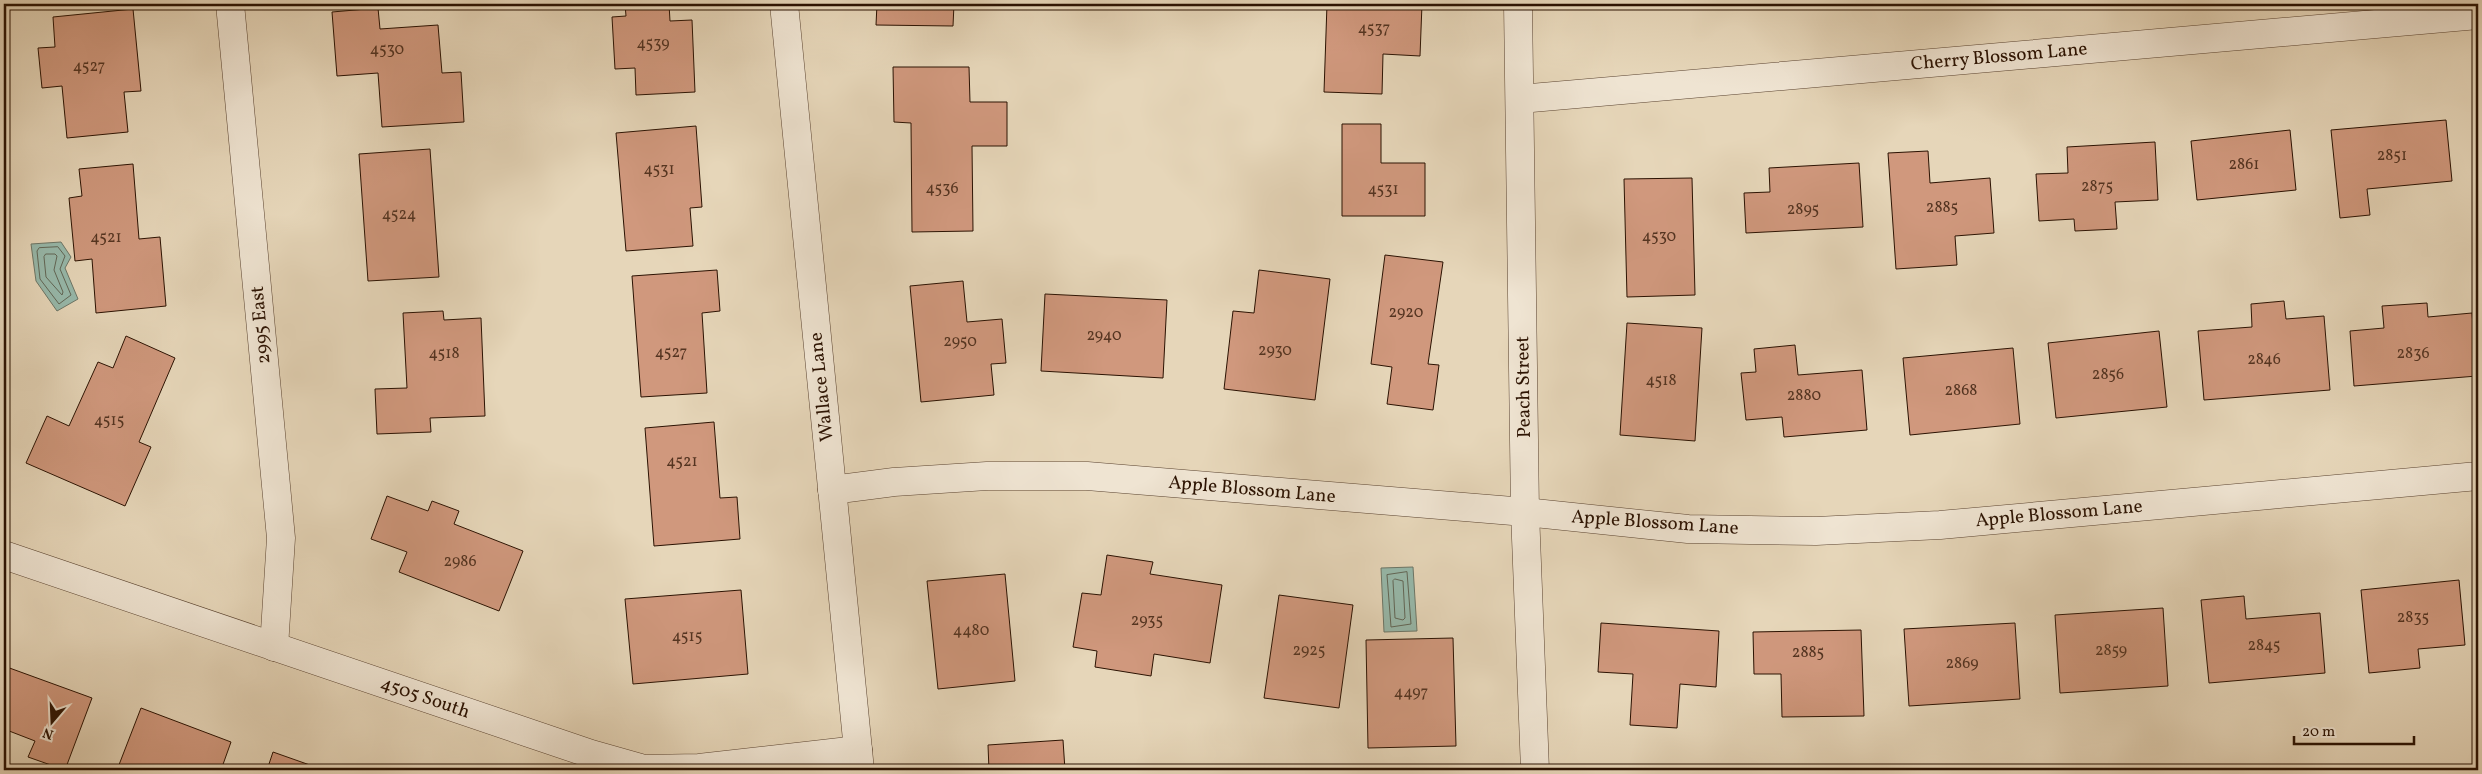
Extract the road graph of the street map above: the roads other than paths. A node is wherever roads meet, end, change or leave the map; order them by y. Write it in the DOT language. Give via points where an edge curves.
graph roads {
  1 [pos="230,4"];
  2 [pos="784,4"];
  3 [pos="1518,4"];
  4 [pos="2478,15"];
  5 [pos="1520,100"];
  6 [pos="2478,476"];
  7 [pos="832,490"];
  8 [pos="1525,512"];
  9 [pos="4,554"];
  10 [pos="274,647"];
  11 [pos="859,760"];
  12 [pos="1534,770"];
  1 -- 10 [label="street, 2995 East" via="281,538"];
  2 -- 7 [label="street, Wallace Lane"];
  3 -- 5 [label="street, Peach Street"];
  4 -- 5 [label="street, Cherry Blossom Lane"];
  5 -- 8 [label="street, Peach Street"];
  6 -- 8 [label="street, Apple Blossom Lane" via="1940,525 1816,531 1688,529"];
  7 -- 8 [label="street, Apple Blossom Lane" via="987,476 1087,476"];
  7 -- 11 [label="street, Wallace Lane"];
  8 -- 12 [label="street, Peach Street"];
  9 -- 10 [label="street, 4505 South"];
  10 -- 11 [label="street, 4505 South" via="644,769"];
}
